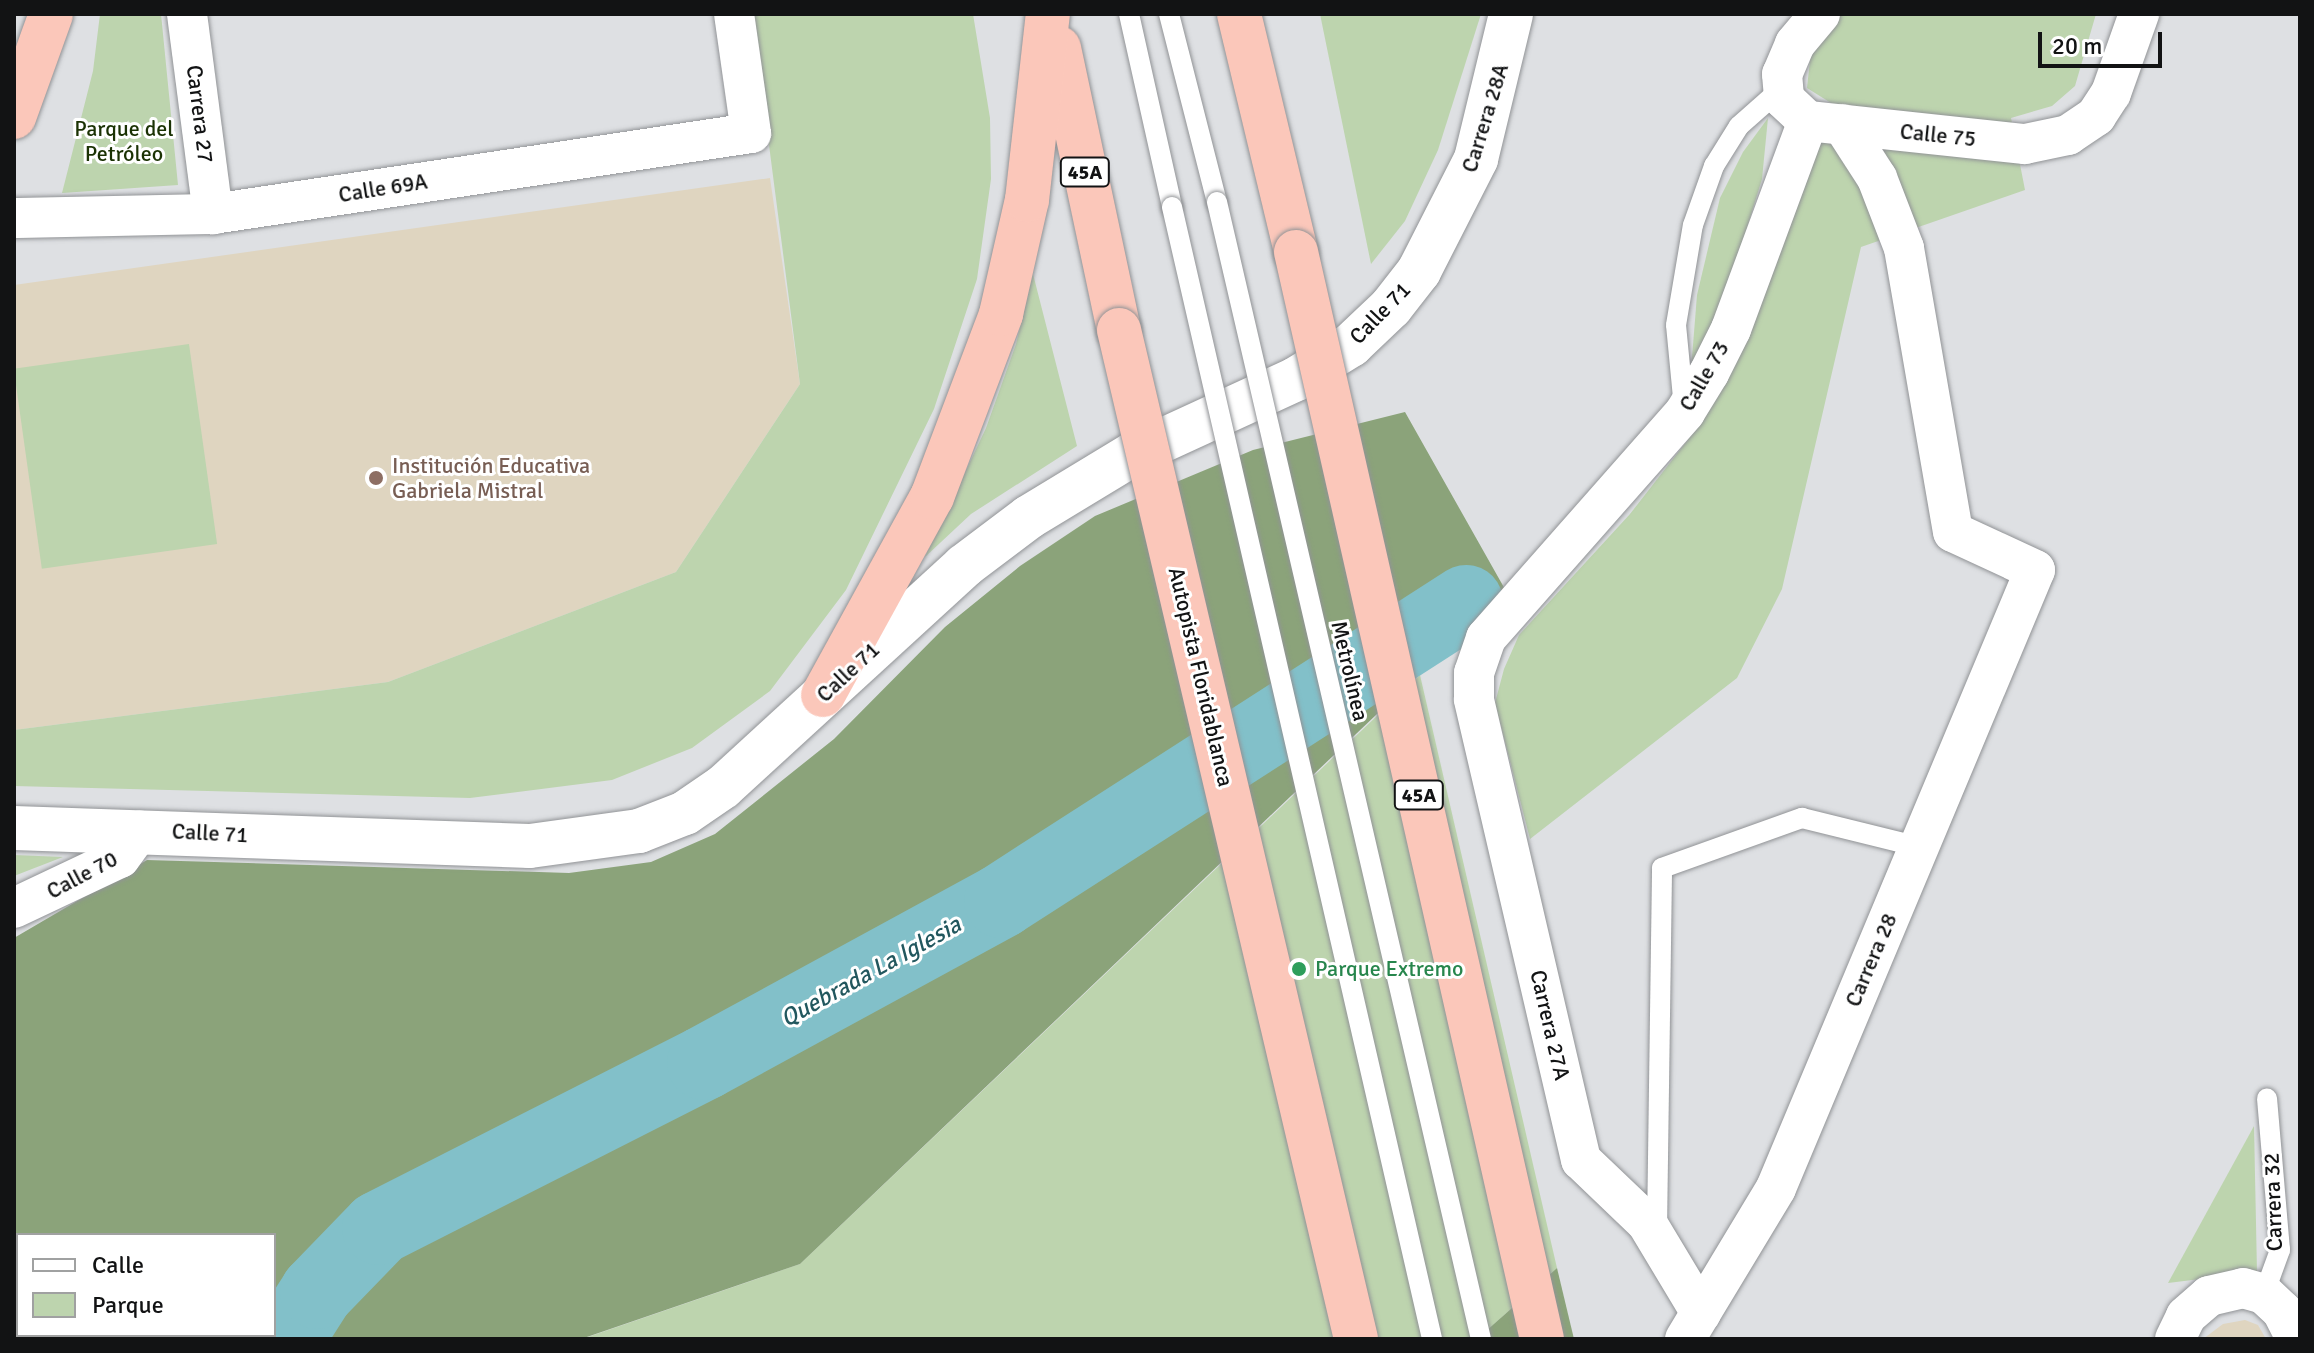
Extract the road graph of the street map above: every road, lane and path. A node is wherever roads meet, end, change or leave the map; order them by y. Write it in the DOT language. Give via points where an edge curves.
graph roads {
  1 [pos="51,14"];
  2 [pos="187,14"];
  3 [pos="734,14"];
  4 [pos="1050,14"];
  5 [pos="1129,14"];
  6 [pos="1169,14"];
  7 [pos="1239,14"];
  8 [pos="1511,14"];
  9 [pos="1820,14"];
  10 [pos="2139,14"];
  11 [pos="1782,88"];
  12 [pos="14,117"];
  13 [pos="1825,123"];
  14 [pos="213,214"];
  15 [pos="14,218"];
  16 [pos="1449,219"];
  17 [pos="1685,412"];
  18 [pos="823,695"];
  19 [pos="1474,699"];
  20 [pos="14,828"];
  21 [pos="140,830"];
  22 [pos="1919,847"];
  23 [pos="14,908"];
  24 [pos="2267,1099"];
  25 [pos="1657,1238"];
  26 [pos="2264,1294"];
  27 [pos="1693,1326"];
  28 [pos="1356,1339"];
  29 [pos="1432,1339"];
  30 [pos="1481,1339"];
  31 [pos="1542,1339"];
  32 [pos="2175,1339"];
  33 [pos="2296,1339"];
  1 -- 12 [label="highway"];
  2 -- 14 [label="street, Carrera 27"];
  3 -- 14 [label="street, Calle 69A" via="751,133"];
  4 -- 18 [label="highway" via="1027,200 1001,314 932,497"];
  4 -- 28 [label="highway, Autopista Floridablanca / 45A, bridge"];
  5 -- 29 [label="lane, bridge"];
  6 -- 30 [label="lane, Metrolínea, bridge"];
  7 -- 31 [label="highway, 45A, bridge"];
  8 -- 16 [label="street, Carrera 28A" via="1486,126"];
  9 -- 11 [label="street" via="1786,59"];
  10 -- 13 [label="street, Calle 75" via="2111,93 2096,116 2068,135 2025,144"];
  11 -- 13 [label="street" via="1793,111"];
  11 -- 17 [label="lane" via="1739,126 1714,166 1693,225 1676,325"];
  13 -- 17 [label="street, Calle 73" via="1731,329"];
  13 -- 22 [label="street, Carrera 28" via="1877,178 1904,248 1953,532 2035,570"];
  14 -- 15 [label="street, Calle 69A"];
  16 -- 18 [label="street, Calle 71" via="1401,295 1351,345 1296,379 1133,454 1054,500 964,566"];
  17 -- 19 [label="street, Calle 73" via="1486,638 1474,673"];
  18 -- 21 [label="street, Calle 71" via="723,787 685,813 639,831 530,846"];
  19 -- 25 [label="street, Carrera 27A" via="1581,1160"];
  20 -- 21 [label="street, Calle 71"];
  21 -- 23 [label="street, Calle 70" via="120,858"];
  22 -- 25 [label="lane" via="1802,818 1662,868"];
  22 -- 27 [label="street, Carrera 28" via="1776,1188"];
  24 -- 26 [label="lane, Carrera 32" via="2280,1250"];
  25 -- 27 [label="street, Carrera 27A"];
  26 -- 32 [label="street" via="2243,1288 2209,1296 2186,1316"];
  26 -- 33 [label="street" via="2282,1311"];
}
